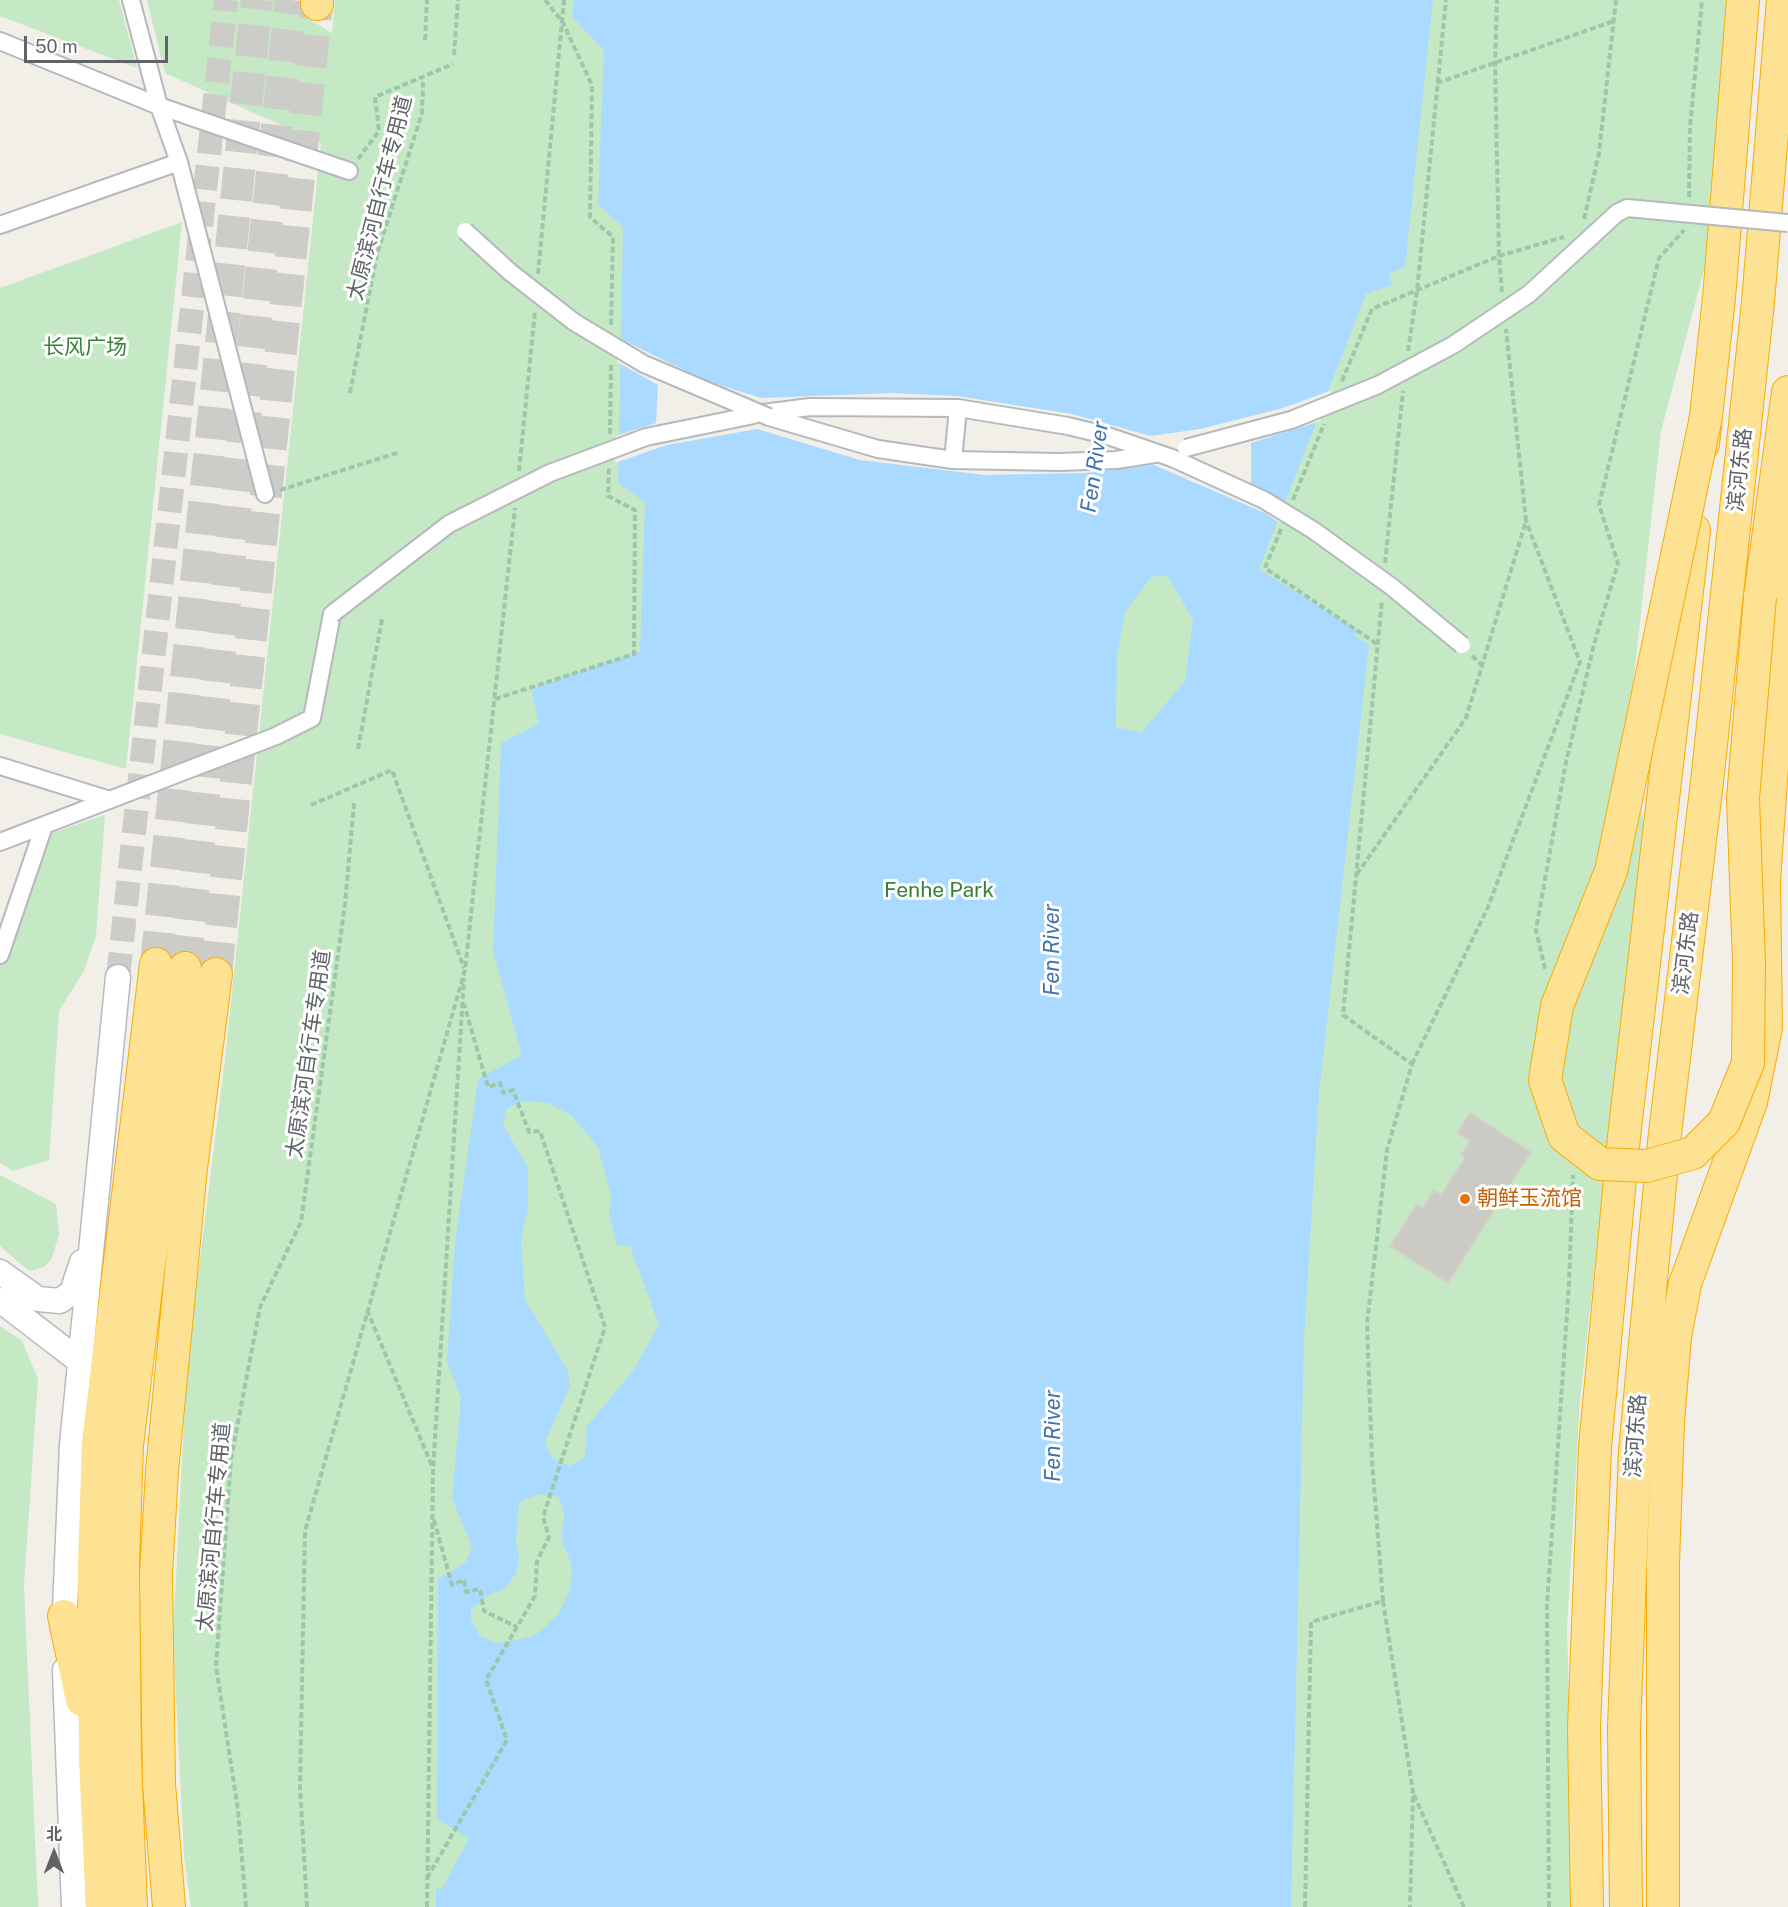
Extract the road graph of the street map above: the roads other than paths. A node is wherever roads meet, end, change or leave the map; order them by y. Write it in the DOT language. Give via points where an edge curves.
graph roads {
  1 [pos="131,0"];
  2 [pos="1743,0"];
  3 [pos="1783,0"];
  4 [pos="0,41"];
  5 [pos="159,106"];
  6 [pos="1771,141"];
  7 [pos="179,162"];
  8 [pos="349,171"];
  9 [pos="1788,203"];
  10 [pos="1788,223"];
  11 [pos="0,225"];
  12 [pos="465,231"];
  13 [pos="1788,392"];
  14 [pos="958,408"];
  15 [pos="1706,417"];
  16 [pos="953,460"];
  17 [pos="1780,476"];
  18 [pos="265,494"];
  19 [pos="1462,645"];
  20 [pos="1780,742"];
  21 [pos="0,766"];
  22 [pos="110,800"];
  23 [pos="44,826"];
  24 [pos="0,843"];
  25 [pos="0,955"];
  26 [pos="216,974"];
  27 [pos="118,977"];
  28 [pos="94,1219"];
  29 [pos="0,1272"];
  30 [pos="0,1300"];
  31 [pos="82,1363"];
  32 [pos="1636,1429"];
  33 [pos="1663,1562"];
  34 [pos="64,1616"];
  35 [pos="96,1759"];
  36 [pos="74,1907"];
  37 [pos="102,1907"];
  38 [pos="131,1907"];
  39 [pos="169,1907"];
  40 [pos="1587,1907"];
  41 [pos="1626,1907"];
  42 [pos="1663,1907"];
  1 -- 5 [label="street"];
  2 -- 15 [label="highway, 滨河东路"];
  3 -- 6 [label="highway, 滨河东路"];
  4 -- 5 [label="street"];
  5 -- 7 [label="street"];
  5 -- 8 [label="street"];
  6 -- 9 [label="highway"];
  6 -- 32 [label="highway, 滨河东路" via="1758,302 1664,1142"];
  7 -- 11 [label="street"];
  7 -- 18 [label="street"];
  10 -- 16 [label="street, bridge" via="1627,208 1529,294 1453,345 1378,385 1291,420 1186,448 1116,460"];
  12 -- 16 [label="street, bridge" via="510,273 574,322 644,364 769,417 837,439"];
  13 -- 17 [label="highway"];
  14 -- 16 [label="street"];
  14 -- 19 [label="street, bridge" via="1105,435 1172,458 1264,500 1360,562"];
  14 -- 22 [label="street, bridge" via="810,407 699,424 646,437 550,473 449,524 332,614 312,718 276,736"];
  15 -- 17 [label="highway, bridge" via="1611,871 1557,1006 1545,1080 1564,1136 1600,1164 1647,1166 1692,1153 1724,1122 1748,1063 1743,798 1760,597"];
  15 -- 40 [label="highway, 滨河东路" via="1624,1137 1596,1436 1584,1728"];
  17 -- 20 [label="highway" via="1786,564"];
  20 -- 33 [label="highway" via="1764,881 1767,1028 1751,1102 1685,1284 1675,1337 1668,1422"];
  21 -- 22 [label="street"];
  22 -- 23 [label="street"];
  23 -- 24 [label="street"];
  23 -- 25 [label="street"];
  26 -- 39 [label="highway" via="191,1168 156,1574 159,1784"];
  27 -- 28 [label="street"];
  28 -- 29 [label="street" via="72,1292 60,1301 39,1299"];
  28 -- 31 [label="street"];
  30 -- 31 [label="street"];
  31 -- 34 [label="street" via="72,1445"];
  32 -- 33 [label="highway"];
  32 -- 41 [label="highway, 滨河东路" via="1624,1728"];
  33 -- 42 [label="highway"];
  34 -- 35 [label="highway"];
  34 -- 36 [label="street"];
  35 -- 37 [label="highway"];
  35 -- 38 [label="highway" via="94,1563 98,1443 170,966 127,1445 124,1747"];
}
